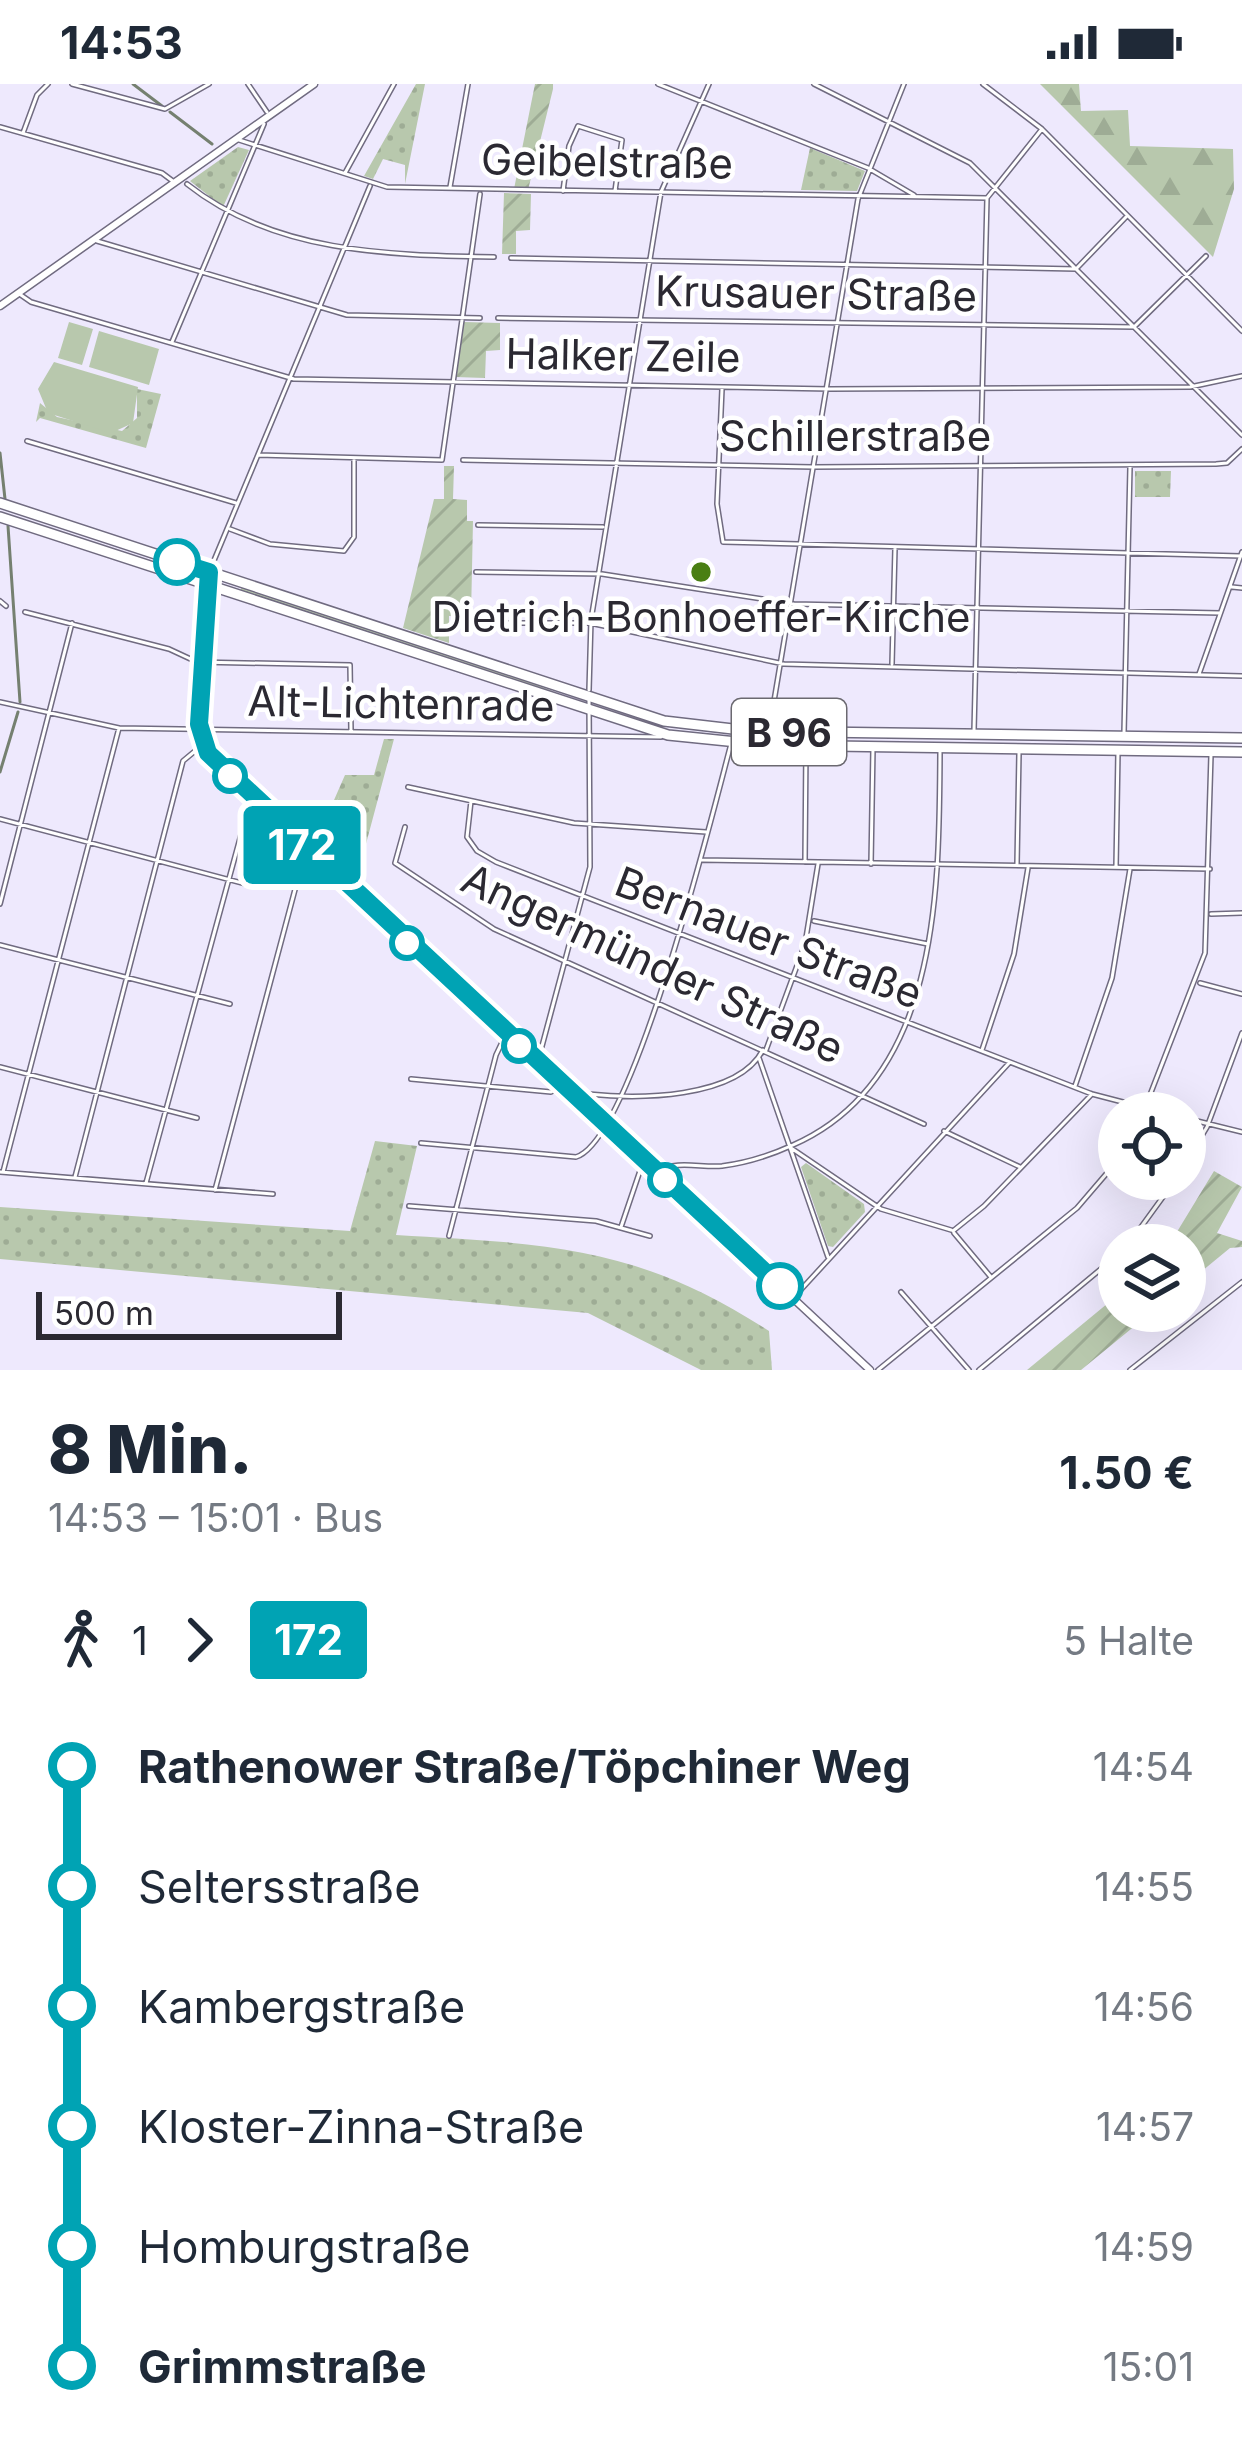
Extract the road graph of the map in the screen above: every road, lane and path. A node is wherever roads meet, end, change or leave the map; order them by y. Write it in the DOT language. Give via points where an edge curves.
graph roads {
  1 [pos="48,84"];
  2 [pos="72,84"];
  3 [pos="209,84"];
  4 [pos="248,84"];
  5 [pos="314,84"];
  6 [pos="394,84"];
  7 [pos="468,84"];
  8 [pos="658,84"];
  9 [pos="709,84"];
  10 [pos="814,84"];
  11 [pos="904,84"];
  12 [pos="982,84"];
  13 [pos="89,86"];
  14 [pos="702,99"];
  15 [pos="266,117"];
  16 [pos="891,121"];
  17 [pos="0,127"];
  18 [pos="1042,129"];
  19 [pos="23,133"];
  20 [pos="235,139"];
  21 [pos="254,147"];
  22 [pos="871,169"];
  23 [pos="345,175"];
  24 [pos="174,182"];
  25 [pos="371,182"];
  26 [pos="187,184"];
  27 [pos="995,187"];
  28 [pos="449,188"];
  29 [pos="563,191"];
  30 [pos="480,192"];
  31 [pos="615,192"];
  32 [pos="662,192"];
  33 [pos="859,196"];
  34 [pos="914,196"];
  35 [pos="987,198"];
  36 [pos="226,214"];
  37 [pos="1126,217"];
  38 [pos="94,238"];
  39 [pos="344,249"];
  40 [pos="1207,256"];
  41 [pos="471,257"];
  42 [pos="494,257"];
  43 [pos="511,258"];
  44 [pos="650,260"];
  45 [pos="847,265"];
  46 [pos="985,267"];
  47 [pos="1076,269"];
  48 [pos="201,273"];
  49 [pos="1188,274"];
  50 [pos="17,292"];
  51 [pos="0,306"];
  52 [pos="319,307"];
  53 [pos="461,317"];
  54 [pos="480,318"];
  55 [pos="498,318"];
  56 [pos="640,321"];
  57 [pos="836,324"];
  58 [pos="984,326"];
  59 [pos="1134,327"];
  60 [pos="1242,331"];
  61 [pos="172,344"];
  62 [pos="1242,376"];
  63 [pos="290,378"];
  64 [pos="451,382"];
  65 [pos="629,385"];
  66 [pos="722,387"];
  67 [pos="1195,387"];
  68 [pos="982,388"];
  69 [pos="826,389"];
  70 [pos="1242,435"];
  71 [pos="27,441"];
  72 [pos="1242,449"];
  73 [pos="257,455"];
  74 [pos="354,458"];
  75 [pos="463,460"];
  76 [pos="616,463"];
  77 [pos="720,465"];
  78 [pos="1130,465"];
  79 [pos="980,466"];
  80 [pos="813,467"];
  81 [pos="0,503"];
  82 [pos="237,503"];
  83 [pos="0,517"];
  84 [pos="478,525"];
  85 [pos="605,527"];
  86 [pos="227,528"];
  87 [pos="800,544"];
  88 [pos="895,546"];
  89 [pos="979,548"];
  90 [pos="140,549"];
  91 [pos="1129,552"];
  92 [pos="1241,554"];
  93 [pos="116,556"];
  94 [pos="209,572"];
  95 [pos="476,572"];
  96 [pos="597,574"];
  97 [pos="242,581"];
  98 [pos="205,586"];
  99 [pos="1230,586"];
  100 [pos="1242,588"];
  101 [pos="237,596"];
  102 [pos="0,601"];
  103 [pos="790,604"];
  104 [pos="6,606"];
  105 [pos="893,606"];
  106 [pos="977,608"];
  107 [pos="1127,611"];
  108 [pos="25,612"];
  109 [pos="1220,613"];
  110 [pos="72,622"];
  111 [pos="455,622"];
  112 [pos="590,622"];
  113 [pos="202,663"];
  114 [pos="780,664"];
  115 [pos="892,666"];
  116 [pos="976,667"];
  117 [pos="1125,670"];
  118 [pos="1199,674"];
  119 [pos="1242,676"];
  120 [pos="560,689"];
  121 [pos="589,699"];
  122 [pos="0,701"];
  123 [pos="556,702"];
  124 [pos="588,713"];
  125 [pos="48,716"];
  126 [pos="119,728"];
  127 [pos="199,730"];
  128 [pos="351,732"];
  129 [pos="769,732"];
  130 [pos="942,734"];
  131 [pos="974,734"];
  132 [pos="668,735"];
  133 [pos="588,736"];
  134 [pos="1124,736"];
  135 [pos="1242,738"];
  136 [pos="732,743"];
  137 [pos="767,745"];
  138 [pos="806,745"];
  139 [pos="202,746"];
  140 [pos="873,747"];
  141 [pos="940,748"];
  142 [pos="974,748"];
  143 [pos="1018,748"];
  144 [pos="1118,750"];
  145 [pos="1211,752"];
  146 [pos="1242,752"];
  147 [pos="408,787"];
  148 [pos="250,798"];
  149 [pos="471,801"];
  150 [pos="0,819"];
  151 [pos="21,824"];
  152 [pos="587,825"];
  153 [pos="404,826"];
  154 [pos="708,833"];
  155 [pos="89,842"];
  156 [pos="312,854"];
  157 [pos="158,860"];
  158 [pos="700,860"];
  159 [pos="818,862"];
  160 [pos="805,863"];
  161 [pos="871,864"];
  162 [pos="938,865"];
  163 [pos="1017,866"];
  164 [pos="1028,866"];
  165 [pos="1116,867"];
  166 [pos="1130,868"];
  167 [pos="1210,869"];
  168 [pos="226,878"];
  169 [pos="256,886"];
  170 [pos="583,897"];
  171 [pos="0,904"];
  172 [pos="1242,913"];
  173 [pos="1209,914"];
  174 [pos="811,920"];
  175 [pos="680,936"];
  176 [pos="0,945"];
  177 [pos="930,945"];
  178 [pos="58,960"];
  179 [pos="568,962"];
  180 [pos="127,978"];
  181 [pos="794,979"];
  182 [pos="1198,982"];
  183 [pos="1242,994"];
  184 [pos="196,995"];
  185 [pos="656,1002"];
  186 [pos="230,1004"];
  187 [pos="909,1023"];
  188 [pos="1242,1033"];
  189 [pos="506,1034"];
  190 [pos="764,1051"];
  191 [pos="981,1051"];
  192 [pos="759,1058"];
  193 [pos="536,1062"];
  194 [pos="1010,1062"];
  195 [pos="0,1067"];
  196 [pos="28,1074"];
  197 [pos="411,1079"];
  198 [pos="562,1085"];
  199 [pos="488,1086"];
  200 [pos="1075,1087"];
  201 [pos="97,1092"];
  202 [pos="1152,1092"];
  203 [pos="588,1094"];
  204 [pos="860,1094"];
  205 [pos="1092,1094"];
  206 [pos="1098,1096"];
  207 [pos="620,1097"];
  208 [pos="165,1111"];
  209 [pos="196,1118"];
  210 [pos="924,1124"];
  211 [pos="1208,1124"];
  212 [pos="1206,1127"];
  213 [pos="608,1128"];
  214 [pos="944,1131"];
  215 [pos="1242,1132"];
  216 [pos="421,1143"];
  217 [pos="790,1147"];
  218 [pos="472,1148"];
  219 [pos="644,1161"];
  220 [pos="1022,1168"];
  221 [pos="1,1172"];
  222 [pos="657,1173"];
  223 [pos="75,1178"];
  224 [pos="146,1183"];
  225 [pos="1098,1184"];
  226 [pos="215,1190"];
  227 [pos="272,1194"];
  228 [pos="410,1206"];
  229 [pos="876,1206"];
  230 [pos="456,1209"];
  231 [pos="621,1228"];
  232 [pos="953,1231"];
  233 [pos="449,1236"];
  234 [pos="650,1236"];
  235 [pos="830,1258"];
  236 [pos="1098,1271"];
  237 [pos="991,1277"];
  238 [pos="1242,1282"];
  239 [pos="901,1292"];
  240 [pos="793,1298"];
  241 [pos="932,1326"];
  242 [pos="874,1370"];
  243 [pos="969,1370"];
  244 [pos="979,1370"];
  245 [pos="1130,1370"];
  1 -- 19 [label="street"];
  2 -- 13 [label="street"];
  3 -- 13 [label="street" via="165,109"];
  4 -- 15 [label="street"];
  5 -- 15 [label="street"];
  6 -- 23 [label="street"];
  7 -- 28 [label="street"];
  8 -- 14 [label="street"];
  9 -- 14 [label="street"];
  10 -- 16 [label="street"];
  11 -- 16 [label="street"];
  12 -- 18 [label="street"];
  14 -- 22 [label="street"];
  14 -- 32 [label="street"];
  15 -- 20 [label="street"];
  15 -- 21 [label="street"];
  16 -- 22 [label="street"];
  16 -- 27 [label="street" via="961,157"];
  17 -- 19 [label="street"];
  18 -- 27 [label="street"];
  18 -- 37 [label="street"];
  19 -- 24 [label="street"];
  20 -- 21 [label="street, Geibelstraße"];
  20 -- 24 [label="street"];
  21 -- 23 [label="street, Geibelstraße"];
  21 -- 36 [label="street"];
  22 -- 33 [label="street"];
  22 -- 34 [label="street"];
  23 -- 25 [label="street, Geibelstraße"];
  24 -- 38 [label="street"];
  25 -- 28 [label="street, Geibelstraße"];
  25 -- 39 [label="street"];
  26 -- 36 [label="street"];
  27 -- 35 [label="street"];
  27 -- 47 [label="street"];
  28 -- 30 [label="street, Geibelstraße"];
  29 -- 30 [label="street, Geibelstraße"];
  29 -- 31 [label="street, Geibelstraße"];
  29 -- 31 [label="street" via="578,126 622,140"];
  30 -- 41 [label="street"];
  31 -- 32 [label="street, Geibelstraße"];
  32 -- 33 [label="street, Geibelstraße"];
  32 -- 44 [label="street"];
  33 -- 34 [label="street, Geibelstraße"];
  33 -- 45 [label="street"];
  34 -- 35 [label="street, Geibelstraße"];
  35 -- 46 [label="street"];
  36 -- 39 [label="street"];
  36 -- 48 [label="street"];
  37 -- 47 [label="street"];
  37 -- 49 [label="street"];
  38 -- 48 [label="street"];
  38 -- 50 [label="street"];
  39 -- 41 [label="street"];
  39 -- 52 [label="street"];
  40 -- 49 [label="street"];
  41 -- 42 [label="street"];
  41 -- 53 [label="street"];
  43 -- 44 [label="street"];
  44 -- 45 [label="street"];
  44 -- 56 [label="street"];
  45 -- 46 [label="street"];
  45 -- 57 [label="street"];
  46 -- 47 [label="street"];
  46 -- 58 [label="street"];
  47 -- 59 [label="street"];
  48 -- 52 [label="street"];
  48 -- 61 [label="street"];
  49 -- 59 [label="street"];
  49 -- 60 [label="street"];
  50 -- 51 [label="street"];
  50 -- 61 [label="street, Halker Zeile"];
  52 -- 53 [label="street"];
  52 -- 63 [label="street"];
  53 -- 54 [label="street"];
  53 -- 64 [label="street"];
  55 -- 56 [label="street, Krusauer Straße"];
  56 -- 57 [label="street, Krusauer Straße"];
  56 -- 65 [label="street"];
  57 -- 58 [label="street, Krusauer Straße"];
  57 -- 69 [label="street"];
  58 -- 59 [label="street, Krusauer Straße"];
  58 -- 68 [label="street"];
  59 -- 67 [label="street"];
  61 -- 63 [label="street, Halker Zeile"];
  62 -- 67 [label="street, Halker Zeile"];
  63 -- 64 [label="street, Halker Zeile"];
  63 -- 73 [label="street"];
  64 -- 65 [label="street, Halker Zeile"];
  64 -- 74 [label="street" via="442,460"];
  65 -- 66 [label="street, Halker Zeile"];
  65 -- 76 [label="street"];
  66 -- 69 [label="street, Halker Zeile"];
  66 -- 77 [label="street"];
  67 -- 68 [label="street, Halker Zeile"];
  67 -- 70 [label="street"];
  68 -- 69 [label="street, Halker Zeile"];
  68 -- 79 [label="street"];
  69 -- 80 [label="street"];
  71 -- 82 [label="street"];
  72 -- 78 [label="street, Schillerstraße" via="1222,464"];
  73 -- 74 [label="street"];
  73 -- 82 [label="street"];
  74 -- 86 [label="street" via="354,537 344,551 270,544"];
  75 -- 76 [label="street, Schillerstraße"];
  76 -- 77 [label="street, Schillerstraße"];
  76 -- 85 [label="street"];
  77 -- 80 [label="street, Schillerstraße"];
  77 -- 87 [label="street" via="720,541"];
  78 -- 79 [label="street, Schillerstraße"];
  78 -- 91 [label="street"];
  79 -- 80 [label="street, Schillerstraße"];
  79 -- 89 [label="street"];
  80 -- 87 [label="street"];
  81 -- 90 [label="main road, B 96"];
  82 -- 86 [label="street"];
  83 -- 93 [label="main road, B 96"];
  84 -- 85 [label="street"];
  85 -- 96 [label="street"];
  86 -- 94 [label="street"];
  87 -- 88 [label="street"];
  87 -- 103 [label="street"];
  88 -- 89 [label="street"];
  88 -- 105 [label="street"];
  89 -- 91 [label="street"];
  89 -- 106 [label="street"];
  90 -- 93 [label="main road"];
  90 -- 94 [label="main road, B 96"];
  91 -- 92 [label="street"];
  91 -- 107 [label="street"];
  92 -- 99 [label="street"];
  93 -- 98 [label="main road, B 96"];
  94 -- 97 [label="main road, B 96"];
  94 -- 98 [label="street"];
  95 -- 96 [label="street"];
  96 -- 103 [label="street"];
  96 -- 112 [label="street"];
  97 -- 101 [label="main road"];
  97 -- 120 [label="main road, B 96"];
  98 -- 101 [label="main road, B 96"];
  98 -- 113 [label="street"];
  99 -- 100 [label="street"];
  99 -- 109 [label="street"];
  101 -- 123 [label="main road, B 96"];
  102 -- 104 [label="street"];
  103 -- 105 [label="street"];
  103 -- 114 [label="street"];
  105 -- 106 [label="street"];
  105 -- 115 [label="street"];
  106 -- 107 [label="street"];
  106 -- 116 [label="street"];
  107 -- 109 [label="street"];
  107 -- 117 [label="street"];
  108 -- 110 [label="street"];
  109 -- 118 [label="street"];
  110 -- 113 [label="street"];
  110 -- 125 [label="street"];
  111 -- 112 [label="street"];
  112 -- 114 [label="street"];
  112 -- 121 [label="street"];
  113 -- 127 [label="street"];
  113 -- 128 [label="street" via="350,664"];
  114 -- 115 [label="street"];
  114 -- 129 [label="street"];
  115 -- 116 [label="street"];
  116 -- 117 [label="street"];
  116 -- 131 [label="street"];
  117 -- 118 [label="street"];
  117 -- 134 [label="street"];
  118 -- 119 [label="street"];
  120 -- 121 [label="main road, B 96"];
  120 -- 123 [label="main road"];
  121 -- 124 [label="street"];
  121 -- 129 [label="main road, B 96" via="664,721"];
  122 -- 125 [label="street, Alt-Lichtenrade"];
  123 -- 124 [label="main road, B 96"];
  124 -- 132 [label="main road, B 96"];
  124 -- 133 [label="street"];
  125 -- 126 [label="street, Alt-Lichtenrade"];
  125 -- 151 [label="street"];
  126 -- 127 [label="street, Alt-Lichtenrade"];
  126 -- 155 [label="street"];
  127 -- 128 [label="street, Alt-Lichtenrade"];
  127 -- 139 [label="street"];
  128 -- 133 [label="street, Alt-Lichtenrade"];
  129 -- 130 [label="main road, B 96"];
  129 -- 137 [label="street"];
  130 -- 131 [label="main road, B 96"];
  130 -- 141 [label="street"];
  131 -- 134 [label="main road, B 96"];
  131 -- 142 [label="street"];
  132 -- 133 [label="street, Alt-Lichtenrade"];
  132 -- 136 [label="main road, B 96"];
  133 -- 152 [label="street"];
  134 -- 135 [label="main road, B 96"];
  136 -- 137 [label="main road, B 96"];
  136 -- 154 [label="street"];
  137 -- 138 [label="main road, B 96"];
  138 -- 140 [label="main road, B 96"];
  138 -- 160 [label="street"];
  139 -- 148 [label="street"];
  139 -- 157 [label="street" via="183,761"];
  140 -- 141 [label="main road, B 96"];
  140 -- 161 [label="street"];
  141 -- 142 [label="main road, B 96"];
  141 -- 162 [label="street"];
  142 -- 143 [label="main road, B 96"];
  143 -- 144 [label="main road, B 96"];
  143 -- 163 [label="street"];
  144 -- 145 [label="main road, B 96"];
  144 -- 165 [label="street"];
  145 -- 146 [label="main road, B 96"];
  145 -- 167 [label="street"];
  147 -- 149 [label="street"];
  148 -- 156 [label="street"];
  148 -- 168 [label="street"];
  149 -- 152 [label="street"];
  149 -- 170 [label="street, Bernauer Straße" via="465,831 477,851"];
  150 -- 151 [label="street"];
  151 -- 155 [label="street"];
  151 -- 171 [label="street"];
  152 -- 154 [label="street"];
  152 -- 170 [label="street" via="591,862"];
  153 -- 179 [label="street, Angermünder Straße" via="395,863 401,868 464,914"];
  154 -- 158 [label="street"];
  155 -- 157 [label="street"];
  155 -- 178 [label="street"];
  156 -- 189 [label="street"];
  156 -- 226 [label="street" via="301,867"];
  157 -- 168 [label="street"];
  157 -- 180 [label="street"];
  158 -- 160 [label="street"];
  158 -- 175 [label="street"];
  159 -- 160 [label="street"];
  159 -- 161 [label="street"];
  159 -- 174 [label="street"];
  161 -- 162 [label="street"];
  162 -- 163 [label="street"];
  162 -- 177 [label="street"];
  163 -- 164 [label="street"];
  164 -- 165 [label="street"];
  164 -- 191 [label="street" via="1018,938"];
  165 -- 166 [label="street"];
  166 -- 167 [label="street"];
  166 -- 200 [label="street" via="1112,978"];
  167 -- 173 [label="street"];
  168 -- 169 [label="street"];
  168 -- 184 [label="street"];
  170 -- 175 [label="street, Bernauer Straße"];
  170 -- 179 [label="street"];
  172 -- 173 [label="street"];
  173 -- 182 [label="street"];
  174 -- 177 [label="street"];
  174 -- 181 [label="street"];
  175 -- 181 [label="street, Bernauer Straße"];
  175 -- 185 [label="street"];
  176 -- 178 [label="street"];
  177 -- 187 [label="street"];
  178 -- 180 [label="street"];
  178 -- 196 [label="street"];
  179 -- 185 [label="street, Angermünder Straße"];
  179 -- 193 [label="street"];
  180 -- 184 [label="street"];
  180 -- 201 [label="street"];
  181 -- 187 [label="street, Bernauer Straße"];
  181 -- 190 [label="street"];
  182 -- 183 [label="street"];
  182 -- 202 [label="street"];
  184 -- 186 [label="street"];
  184 -- 208 [label="street"];
  185 -- 190 [label="street, Angermünder Straße"];
  185 -- 207 [label="street"];
  187 -- 191 [label="street, Bernauer Straße"];
  187 -- 204 [label="street"];
  188 -- 211 [label="street"];
  189 -- 193 [label="street"];
  189 -- 199 [label="street"];
  190 -- 192 [label="street"];
  190 -- 204 [label="street, Angermünder Straße"];
  191 -- 194 [label="street, Bernauer Straße"];
  192 -- 207 [label="street" via="692,1090"];
  192 -- 217 [label="street"];
  193 -- 198 [label="street"];
  194 -- 200 [label="street, Bernauer Straße"];
  194 -- 214 [label="street"];
  195 -- 196 [label="street"];
  196 -- 201 [label="street"];
  196 -- 221 [label="street"];
  197 -- 199 [label="street"];
  198 -- 199 [label="street" via="551,1092"];
  198 -- 213 [label="street"];
  199 -- 218 [label="street"];
  200 -- 205 [label="street, Bernauer Straße"];
  201 -- 208 [label="street"];
  201 -- 223 [label="street"];
  203 -- 207 [label="street"];
  204 -- 210 [label="street, Angermünder Straße"];
  204 -- 217 [label="street"];
  205 -- 206 [label="street, Bernauer Straße"];
  205 -- 220 [label="street"];
  207 -- 213 [label="street"];
  208 -- 209 [label="street"];
  208 -- 224 [label="street"];
  211 -- 212 [label="street"];
  211 -- 215 [label="street"];
  213 -- 218 [label="street" via="579,1156"];
  213 -- 219 [label="street"];
  214 -- 220 [label="street"];
  214 -- 229 [label="street"];
  216 -- 218 [label="street"];
  217 -- 222 [label="street"];
  217 -- 229 [label="street"];
  217 -- 235 [label="street"];
  218 -- 230 [label="street"];
  219 -- 222 [label="street"];
  219 -- 231 [label="street"];
  220 -- 232 [label="street"];
  221 -- 223 [label="street"];
  222 -- 240 [label="street"];
  223 -- 224 [label="street"];
  224 -- 226 [label="street"];
  225 -- 237 [label="street"];
  226 -- 227 [label="street"];
  228 -- 230 [label="street"];
  229 -- 232 [label="street"];
  229 -- 235 [label="street"];
  230 -- 231 [label="street"];
  230 -- 233 [label="street"];
  231 -- 234 [label="street"];
  232 -- 237 [label="street"];
  235 -- 240 [label="street"];
  236 -- 244 [label="street"];
  237 -- 241 [label="street"];
  238 -- 245 [label="street"];
  239 -- 241 [label="street"];
  240 -- 242 [label="street"];
  241 -- 242 [label="street"];
  241 -- 243 [label="street"];
}
